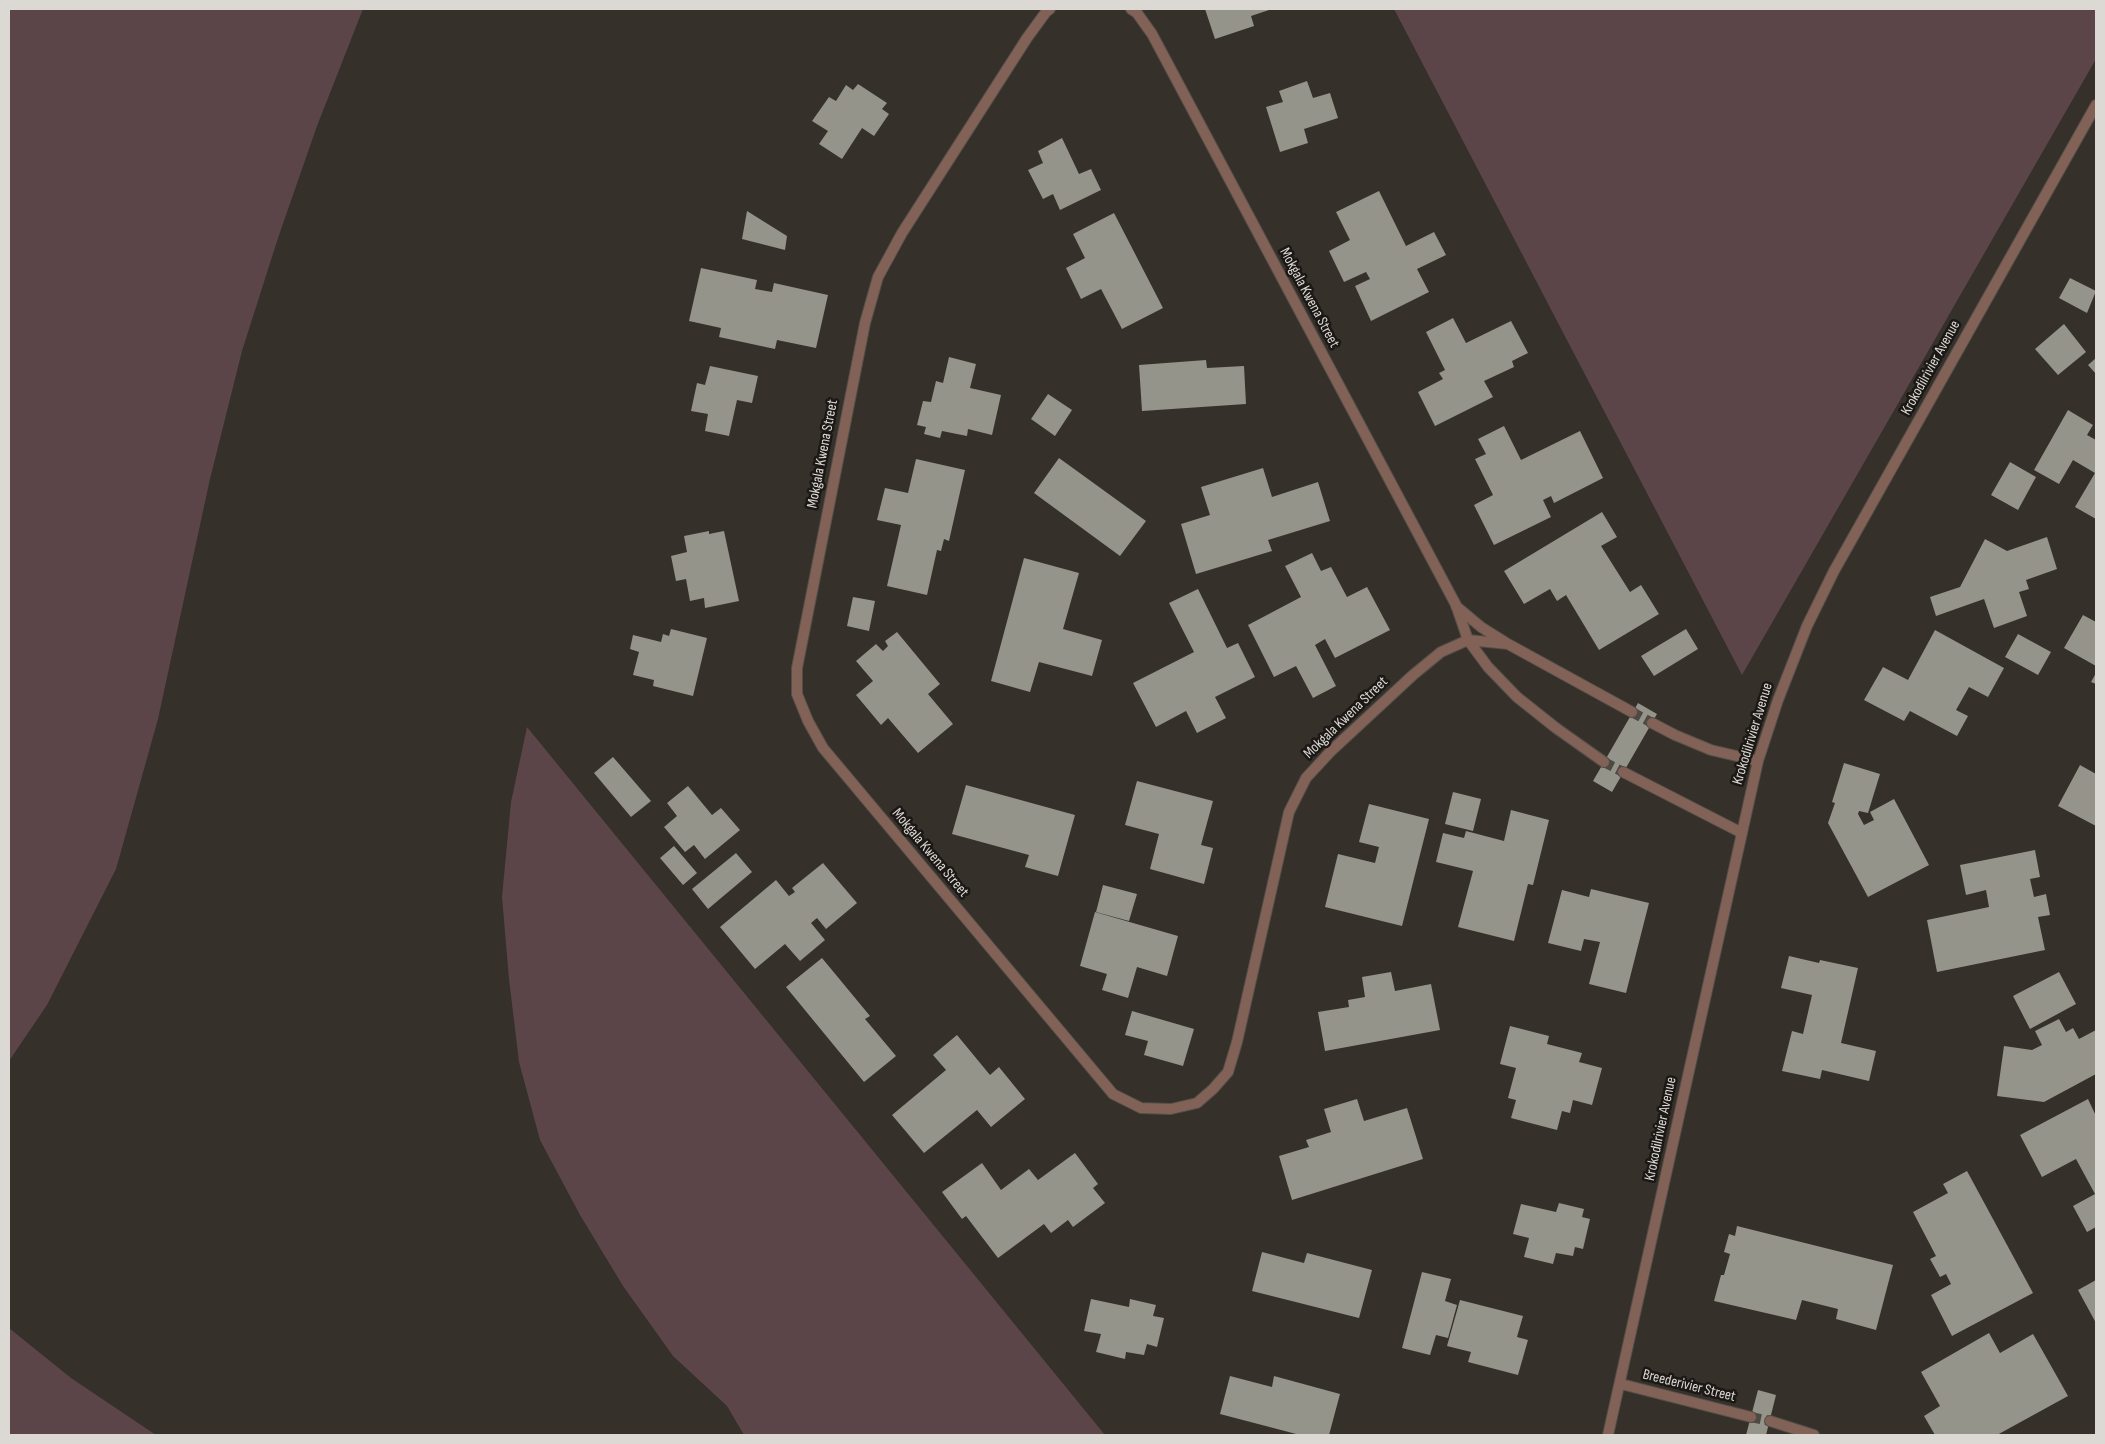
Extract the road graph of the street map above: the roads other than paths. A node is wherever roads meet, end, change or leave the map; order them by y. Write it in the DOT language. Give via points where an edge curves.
graph roads {
  1 [pos="1050,9"];
  2 [pos="1132,9"];
  3 [pos="2096,105"];
  4 [pos="1456,606"];
  5 [pos="1468,640"];
  6 [pos="1508,644"];
  7 [pos="1632,712"];
  8 [pos="1652,723"];
  9 [pos="1758,761"];
  10 [pos="1604,762"];
  11 [pos="1623,772"];
  12 [pos="1742,833"];
  13 [pos="1621,1384"];
  14 [pos="1751,1416"];
  15 [pos="1770,1421"];
  16 [pos="1608,1435"];
  17 [pos="1814,1435"];
  1 -- 5 [label="street, Mokgala Kwena Street" via="1026,38 902,233 878,277 865,323 797,668 798,694 823,748 1113,1094 1141,1108 1171,1109 1197,1103 1228,1072 1289,812 1306,778 1414,675 1441,652"];
  2 -- 4 [label="street, Mokgala Kwena Street" via="1152,34"];
  3 -- 9 [label="street, Krokodilrivier Avenue" via="1834,571 1807,626"];
  4 -- 5 [label="street, Mokgala Kwena Street"];
  4 -- 6 [label="street, Mokgala Kwena Street"];
  5 -- 6 [label="street, Mokgala Kwena Street"];
  5 -- 10 [label="street, Mokgala Kwena Street" via="1488,667 1517,696"];
  6 -- 7 [label="street, Mokgala Kwena Street"];
  8 -- 9 [label="street" via="1711,750"];
  9 -- 12 [label="street, Krokodilrivier Avenue"];
  11 -- 12 [label="street"];
  12 -- 13 [label="street, Krokodilrivier Avenue"];
  13 -- 14 [label="street, Breederivier Street"];
  13 -- 16 [label="street, Krokodilrivier Avenue"];
  15 -- 17 [label="street"];
}
